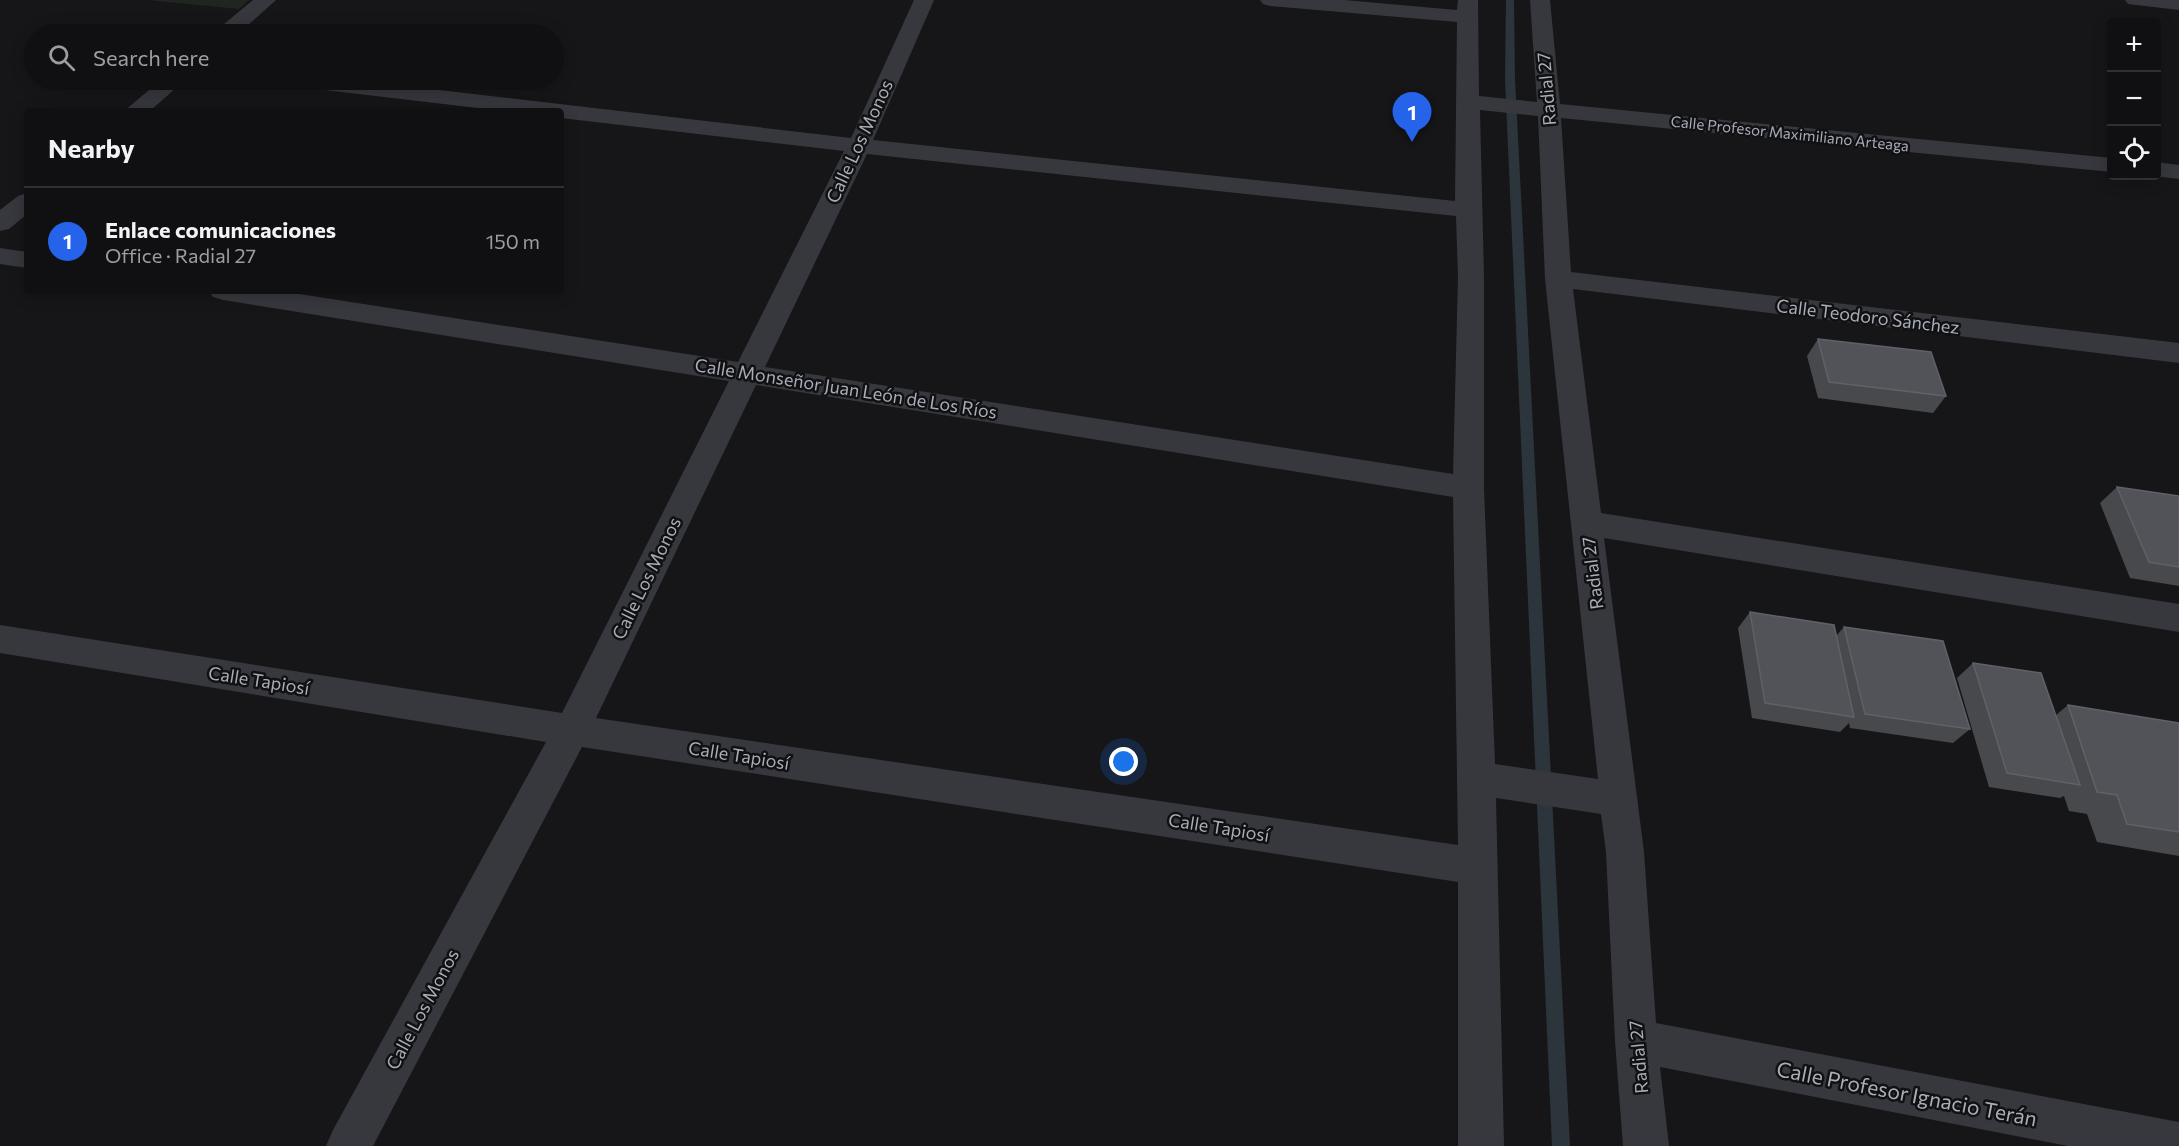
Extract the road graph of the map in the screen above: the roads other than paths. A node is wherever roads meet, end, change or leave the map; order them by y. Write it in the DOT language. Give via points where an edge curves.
graph roads {
  1 [pos="266,0"];
  2 [pos="924,0"];
  3 [pos="1270,0"];
  4 [pos="1540,0"];
  5 [pos="2135,0"];
  6 [pos="2179,4"];
  7 [pos="1468,9"];
  8 [pos="238,24"];
  9 [pos="162,90"];
  10 [pos="384,90"];
  11 [pos="1474,102"];
  12 [pos="140,108"];
  13 [pos="537,108"];
  14 [pos="1534,108"];
  15 [pos="564,111"];
  16 [pos="859,146"];
  17 [pos="2107,165"];
  18 [pos="2161,170"];
  19 [pos="2179,172"];
  20 [pos="24,203"];
  21 [pos="1468,210"];
  22 [pos="0,223"];
  23 [pos="0,256"];
  24 [pos="24,260"];
  25 [pos="1558,279"];
  26 [pos="242,294"];
  27 [pos="2179,353"];
  28 [pos="746,372"];
  29 [pos="1468,488"];
  30 [pos="1586,523"];
  31 [pos="2179,618"];
  32 [pos="0,639"];
  33 [pos="572,730"];
  34 [pos="1490,780"];
  35 [pos="1618,799"];
  36 [pos="1478,866"];
  37 [pos="1636,1041"];
  38 [pos="2179,1145"];
  39 [pos="349,1146"];
  40 [pos="1481,1146"];
  41 [pos="1646,1146"];
  1 -- 8 [label="street"];
  2 -- 16 [label="street, Calle Los Monos"];
  3 -- 7 [label="street"];
  4 -- 14 [label="street, Radial 27"];
  5 -- 6 [label="street"];
  7 -- 11 [label="street"];
  9 -- 12 [label="street"];
  10 -- 13 [label="street"];
  11 -- 14 [label="street, Calle Profesor Maximiliano Arteaga"];
  11 -- 21 [label="street"];
  14 -- 17 [label="street, Calle Profesor Maximiliano Arteaga"];
  14 -- 25 [label="street, Radial 27"];
  15 -- 16 [label="street"];
  16 -- 21 [label="street"];
  16 -- 28 [label="street, Calle Los Monos"];
  18 -- 19 [label="street"];
  20 -- 22 [label="street"];
  21 -- 29 [label="street"];
  23 -- 24 [label="street"];
  25 -- 27 [label="street, Calle Teodoro Sánchez"];
  25 -- 30 [label="street, Radial 27"];
  26 -- 28 [label="street, Calle Monseñor Juan León de Los Ríos"];
  28 -- 29 [label="street, Calle Monseñor Juan León de Los Ríos"];
  28 -- 33 [label="street, Calle Los Monos"];
  29 -- 34 [label="street"];
  30 -- 31 [label="street"];
  30 -- 35 [label="street, Radial 27"];
  32 -- 33 [label="street, Calle Tapiosí"];
  33 -- 36 [label="street, Calle Tapiosí"];
  33 -- 39 [label="street, Calle Los Monos"];
  34 -- 35 [label="street"];
  34 -- 36 [label="street"];
  35 -- 37 [label="street, Radial 27" via="1625,852"];
  36 -- 40 [label="street"];
  37 -- 38 [label="street, Calle Profesor Ignacio Terán"];
  37 -- 41 [label="street, Radial 27"];
}
